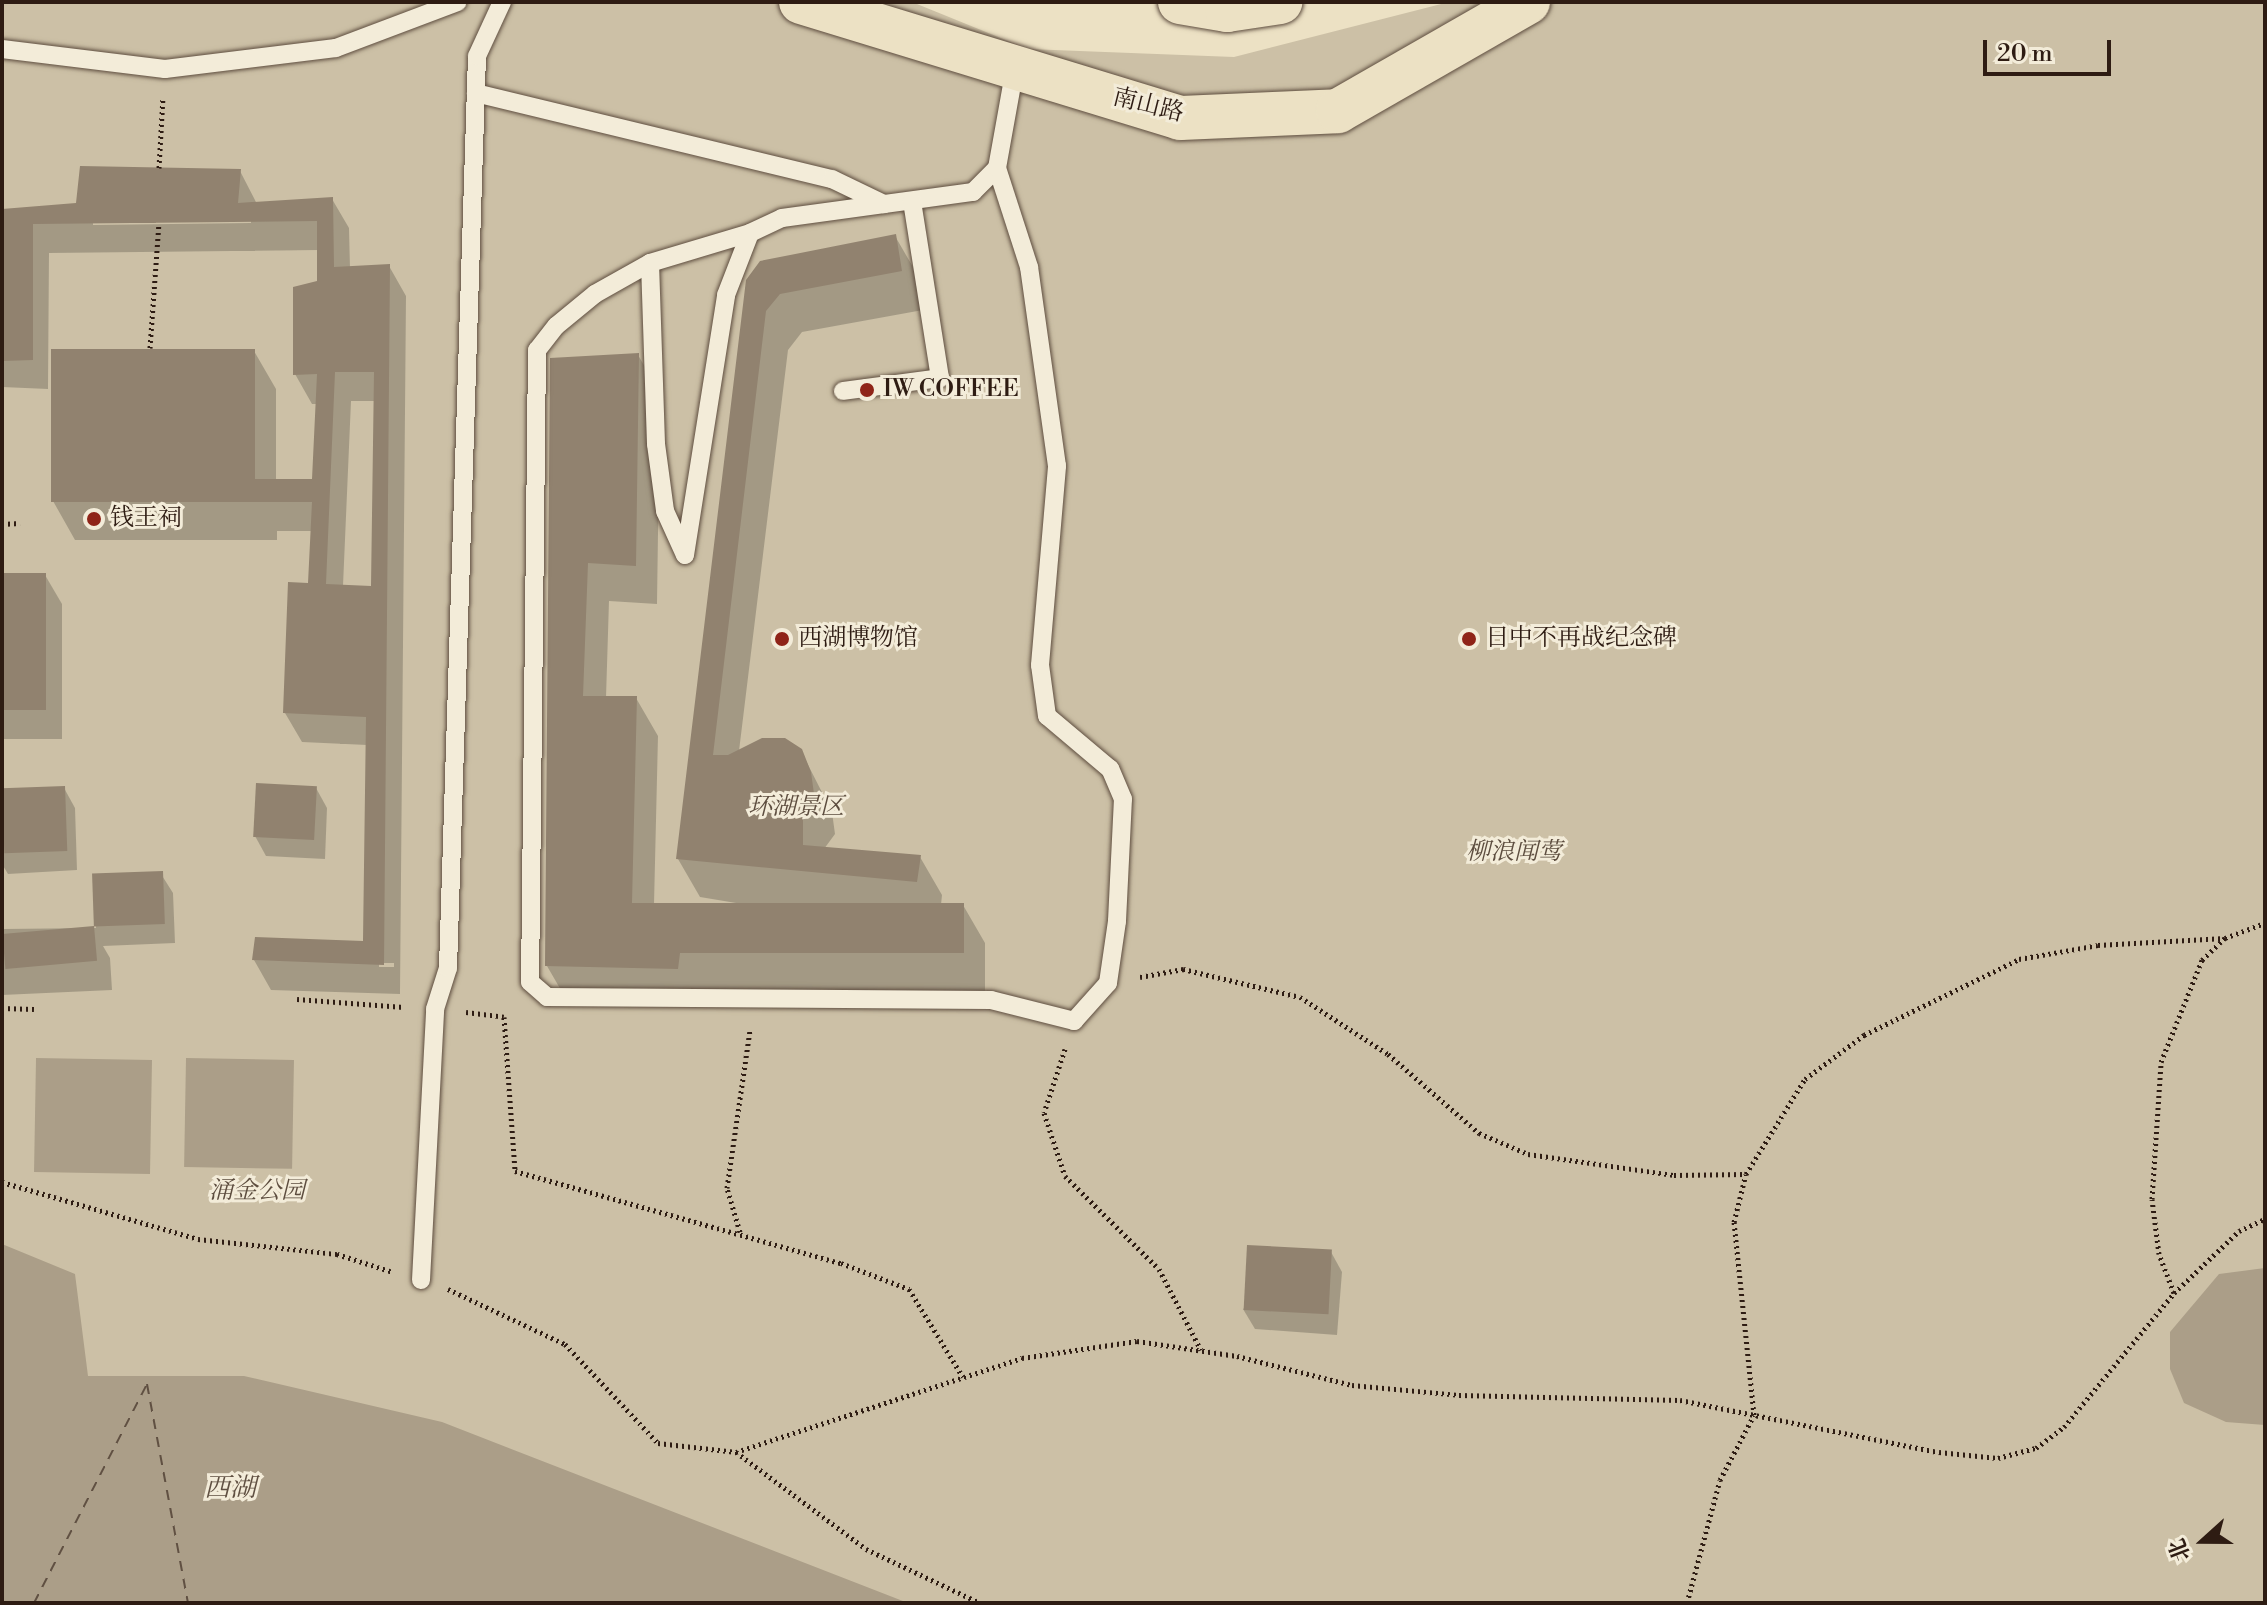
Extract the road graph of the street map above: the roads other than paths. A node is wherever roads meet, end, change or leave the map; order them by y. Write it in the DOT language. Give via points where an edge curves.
graph roads {
  1 [pos="458,2"];
  2 [pos="502,2"];
  3 [pos="801,2"];
  4 [pos="1180,2"];
  5 [pos="1280,2"];
  6 [pos="1528,2"];
  7 [pos="2,49"];
  8 [pos="1015,68"];
  9 [pos="476,93"];
  10 [pos="997,168"];
  11 [pos="912,201"];
  12 [pos="884,204"];
  13 [pos="750,233"];
  14 [pos="650,263"];
  15 [pos="843,391"];
  16 [pos="421,1280"];
  1 -- 7 [label="lane" via="336,48 165,69"];
  2 -- 9 [label="lane" via="477,56"];
  3 -- 8 [label="main road, 南山路"];
  4 -- 5 [label="main road" via="1227,10"];
  6 -- 8 [label="main road, 南山路" via="1338,111 1180,118"];
  8 -- 10 [label="lane"];
  9 -- 12 [label="lane" via="832,179"];
  9 -- 16 [label="lane" via="448,968 435,1009"];
  10 -- 11 [label="lane" via="973,192"];
  10 -- 14 [label="lane" via="1029,267 1057,466 1040,665 1047,716 1110,769 1123,799 1108,983 1074,1021 991,1000 547,997 530,982 537,350 556,326 595,294"];
  11 -- 12 [label="lane"];
  11 -- 15 [label="lane" via="940,378"];
  12 -- 13 [label="lane" via="782,218"];
  13 -- 14 [label="lane"];
  13 -- 14 [label="lane" via="726,295 685,555 665,511 656,444"];
}
